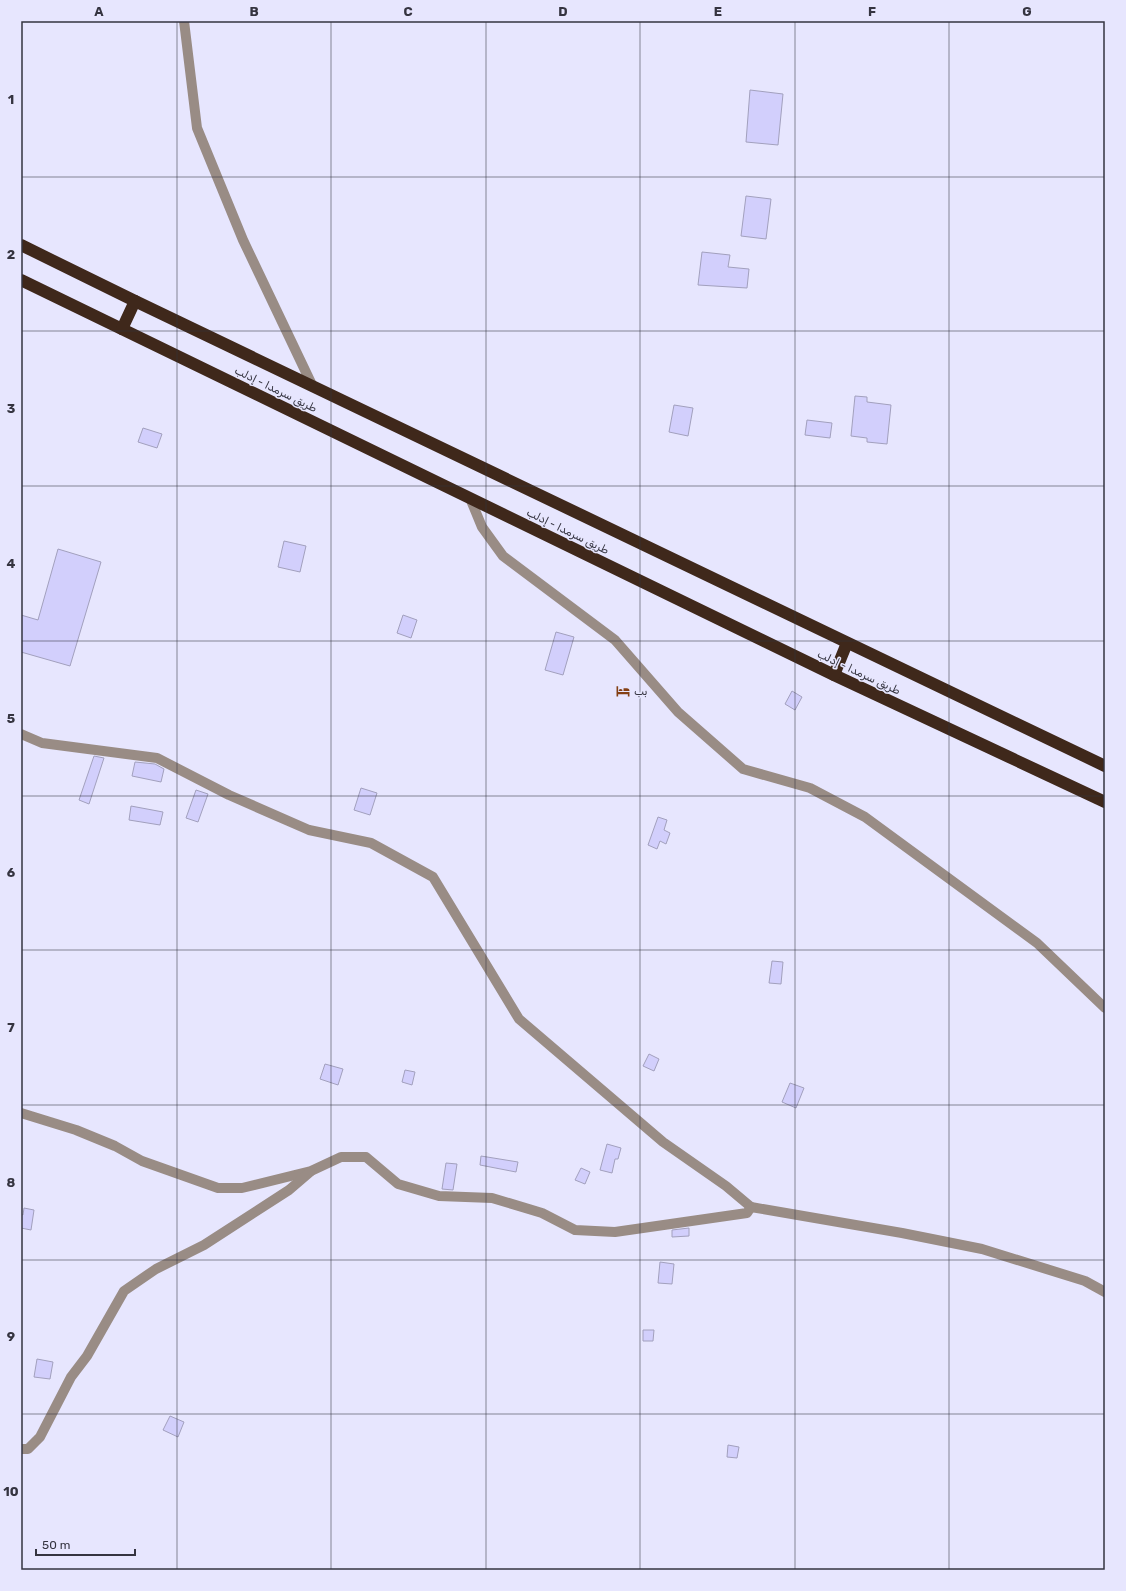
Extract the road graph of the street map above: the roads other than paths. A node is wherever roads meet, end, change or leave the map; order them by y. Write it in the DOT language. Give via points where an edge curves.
graph roads {
  1 [pos="184,21"];
  2 [pos="21,245"];
  3 [pos="21,280"];
  4 [pos="135,301"];
  5 [pos="122,329"];
  6 [pos="313,387"];
  7 [pos="470,498"];
  8 [pos="847,643"];
  9 [pos="834,675"];
  10 [pos="21,734"];
  11 [pos="1105,766"];
  12 [pos="1105,802"];
  13 [pos="1105,1008"];
  14 [pos="21,1113"];
  15 [pos="311,1171"];
  16 [pos="751,1207"];
  17 [pos="1105,1292"];
  18 [pos="21,1449"];
  1 -- 6 [label="street" via="197,128 243,240"];
  2 -- 4 [label="highway, طريق سرمدا - إدلب"];
  3 -- 5 [label="highway, طريق سرمدا - إدلب"];
  4 -- 5 [label="highway"];
  4 -- 6 [label="highway, طريق سرمدا - إدلب"];
  5 -- 7 [label="highway, طريق سرمدا - إدلب"];
  6 -- 8 [label="highway, طريق سرمدا - إدلب"];
  7 -- 9 [label="highway, طريق سرمدا - إدلب"];
  7 -- 13 [label="street" via="482,527 503,556 615,640 678,712 743,769 810,788 865,817 1037,943"];
  8 -- 9 [label="highway"];
  8 -- 11 [label="highway, طريق سرمدا - إدلب"];
  9 -- 12 [label="highway, طريق سرمدا - إدلب"];
  10 -- 16 [label="street" via="42,743 157,758 229,795 309,830 371,843 433,877 519,1019 663,1142 726,1186"];
  14 -- 15 [label="street" via="76,1130 115,1146 142,1161 218,1188 242,1188"];
  15 -- 16 [label="street" via="341,1157 366,1157 398,1184 439,1196 492,1198 542,1212 574,1230 616,1232 747,1213"];
  15 -- 18 [label="street" via="289,1190 204,1245 156,1269 124,1291 71,1377 40,1437 28,1449"];
  16 -- 17 [label="street" via="982,1249 1086,1281"];
}
